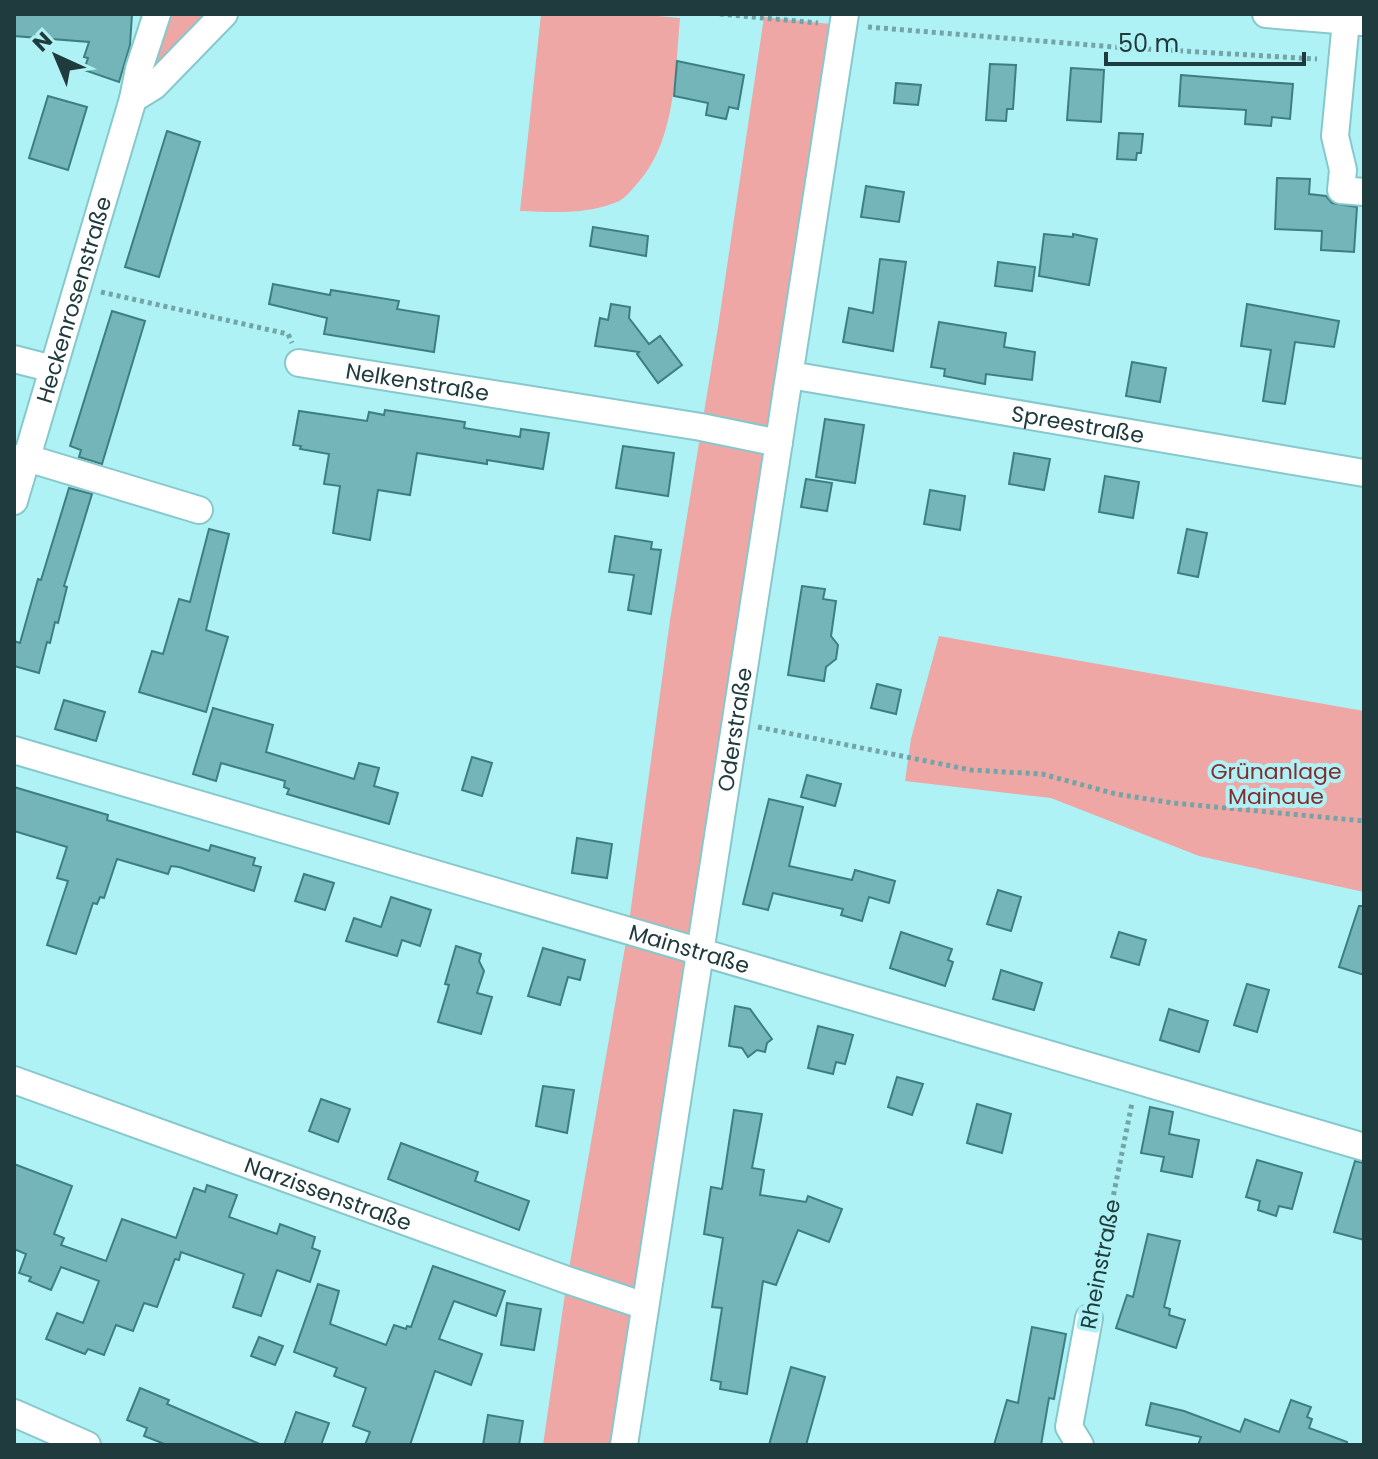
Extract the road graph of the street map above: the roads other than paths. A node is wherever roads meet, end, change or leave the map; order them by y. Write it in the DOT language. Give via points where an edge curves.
graph roads {
  1 [pos="157,14"];
  2 [pos="224,14"];
  3 [pos="1266,14"];
  4 [pos="844,20"];
  5 [pos="1355,22"];
  6 [pos="133,99"];
  7 [pos="1364,192"];
  8 [pos="14,359"];
  9 [pos="299,363"];
  10 [pos="53,369"];
  11 [pos="790,375"];
  12 [pos="779,443"];
  13 [pos="21,458"];
  14 [pos="1364,473"];
  15 [pos="14,501"];
  16 [pos="199,510"];
  17 [pos="14,750"];
  18 [pos="701,951"];
  19 [pos="14,1080"];
  20 [pos="1364,1147"];
  21 [pos="645,1306"];
  22 [pos="1089,1318"];
  23 [pos="14,1413"];
  24 [pos="87,1445"];
  25 [pos="624,1445"];
  26 [pos="1080,1445"];
  1 -- 6 [label="street, Heckenrosenstraße"];
  2 -- 6 [label="street" via="154,86"];
  3 -- 5 [label="street"];
  4 -- 11 [label="street, Oderstraße"];
  5 -- 7 [label="street" via="1343,60 1335,136 1343,170 1341,190"];
  6 -- 10 [label="street, Heckenrosenstraße"];
  8 -- 10 [label="street"];
  9 -- 12 [label="street, Nelkenstraße"];
  10 -- 13 [label="street, Heckenrosenstraße"];
  11 -- 12 [label="street, Oderstraße"];
  11 -- 14 [label="street, Spreestraße"];
  12 -- 18 [label="street, Oderstraße"];
  13 -- 15 [label="street, Heckenrosenstraße"];
  13 -- 16 [label="street"];
  17 -- 18 [label="street, Mainstraße"];
  18 -- 20 [label="street, Mainstraße"];
  18 -- 21 [label="street, Oderstraße"];
  19 -- 21 [label="street, Narzissenstraße"];
  21 -- 25 [label="street, Oderstraße"];
  22 -- 26 [label="street, Rheinstraße" via="1069,1427"];
  23 -- 24 [label="street"];
}
